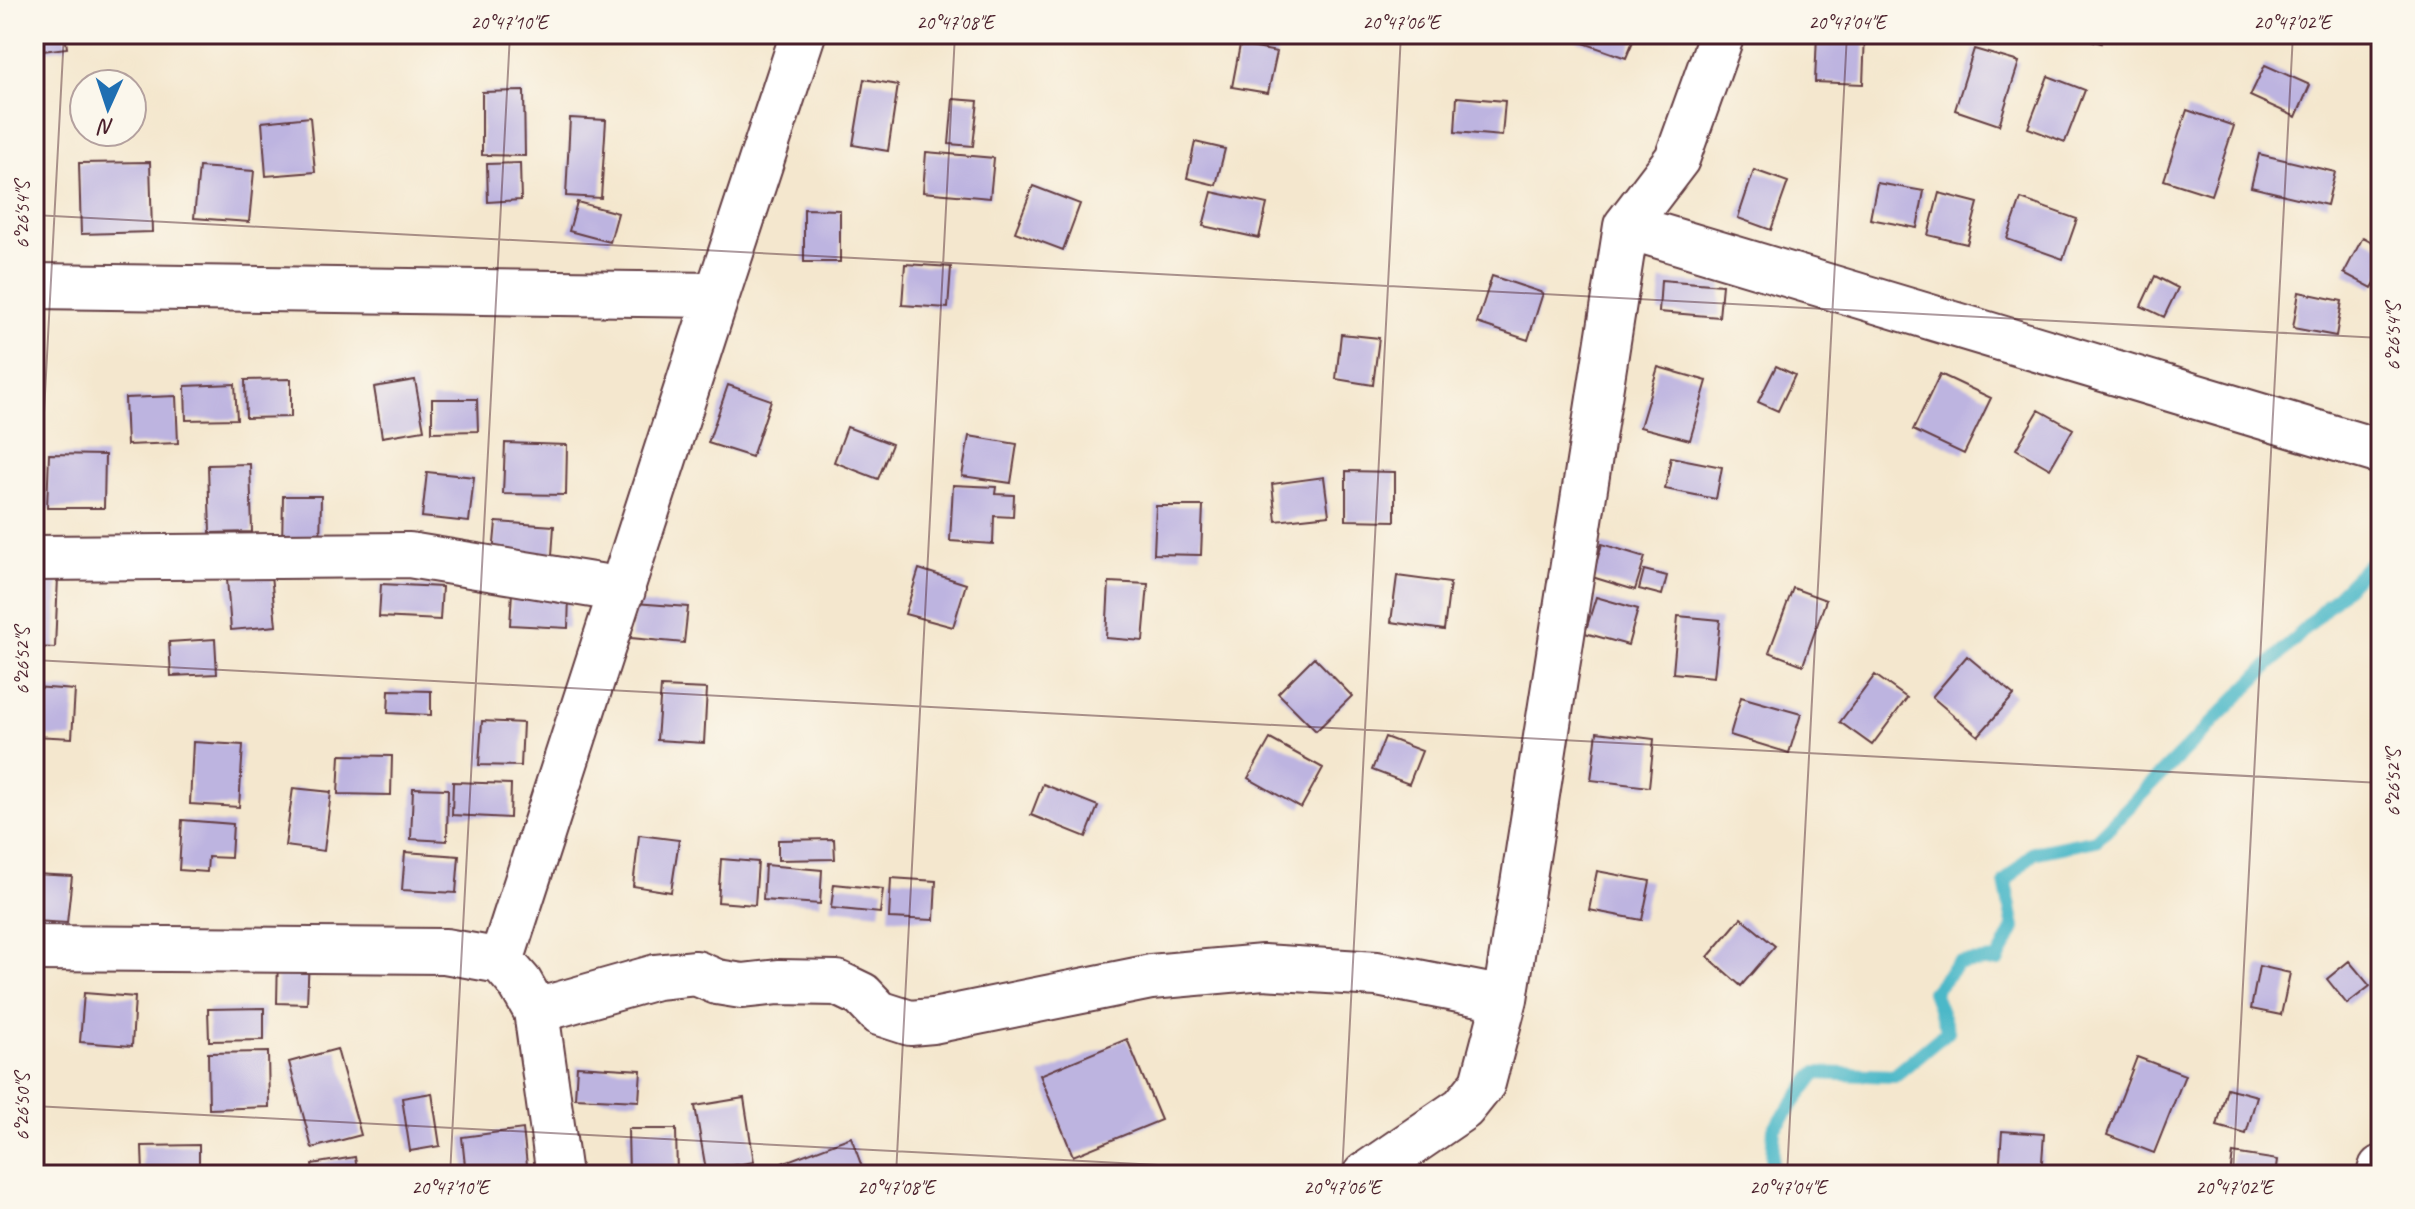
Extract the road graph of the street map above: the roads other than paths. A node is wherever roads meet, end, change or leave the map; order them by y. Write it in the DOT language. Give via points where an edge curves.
graph roads {
  1 [pos="803,34"];
  2 [pos="1722,34"];
  3 [pos="1626,226"];
  4 [pos="37,273"];
  5 [pos="717,295"];
  6 [pos="2381,452"];
  7 [pos="34,558"];
  8 [pos="623,590"];
  9 [pos="34,948"];
  10 [pos="501,961"];
  11 [pos="1505,999"];
  12 [pos="536,1011"];
  13 [pos="2381,1168"];
  14 [pos="559,1175"];
  15 [pos="1365,1175"];
  16 [pos="2379,1175"];
  1 -- 5 [label="street"];
  2 -- 3 [label="street" via="1677,159"];
  3 -- 6 [label="street"];
  3 -- 11 [label="street"];
  4 -- 5 [label="street"];
  5 -- 8 [label="street"];
  7 -- 8 [label="street" via="409,555"];
  8 -- 10 [label="street"];
  9 -- 10 [label="street" via="445,951"];
  10 -- 12 [label="street"];
  11 -- 12 [label="street" via="1377,974 1263,967 1151,977 910,1023 879,1013 862,995 837,983 742,986 696,973 656,977"];
  11 -- 15 [label="street" via="1483,1083 1463,1108"];
  12 -- 14 [label="street"];
  13 -- 16 [label="street"];
}
